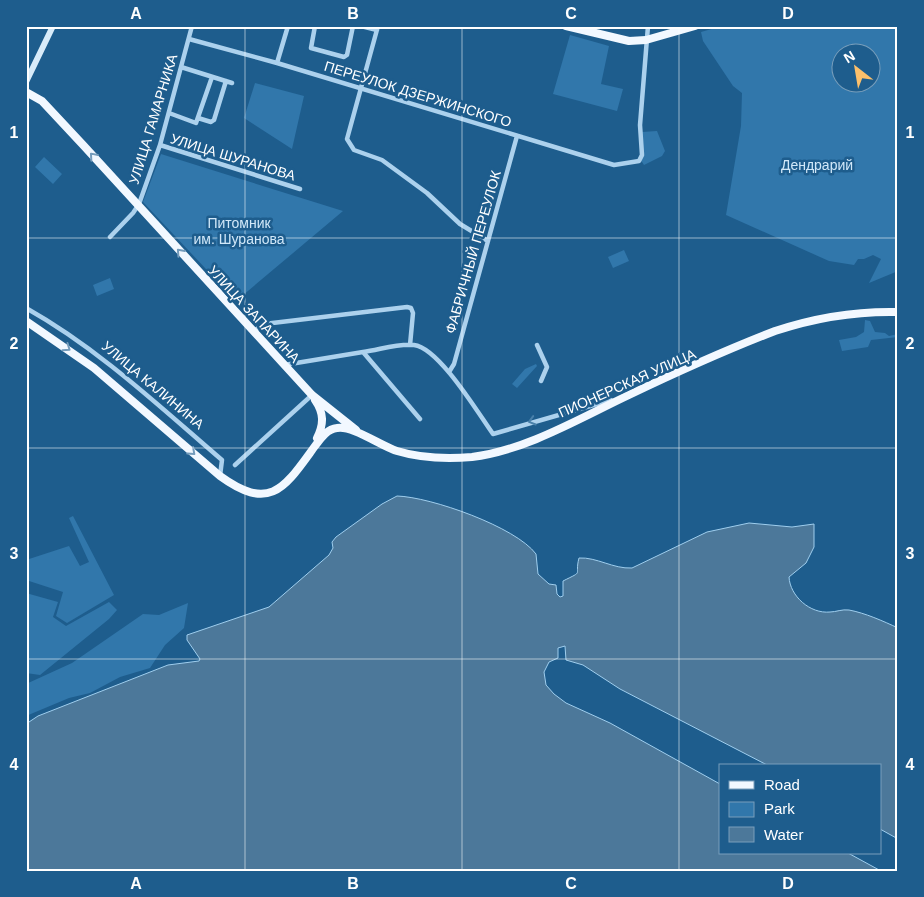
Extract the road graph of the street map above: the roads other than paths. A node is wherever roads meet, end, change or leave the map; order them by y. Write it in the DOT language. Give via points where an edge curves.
graph roads {
  1 [pos="53,26"];
  2 [pos="192,26"];
  3 [pos="288,26"];
  4 [pos="315,26"];
  5 [pos="353,26"];
  6 [pos="361,26"];
  7 [pos="566,26"];
  8 [pos="648,26"];
  9 [pos="695,26"];
  10 [pos="377,28"];
  11 [pos="189,39"];
  12 [pos="646,40"];
  13 [pos="277,63"];
  14 [pos="181,67"];
  15 [pos="212,77"];
  16 [pos="26,82"];
  17 [pos="226,82"];
  18 [pos="232,84"];
  19 [pos="359,88"];
  20 [pos="26,92"];
  21 [pos="169,113"];
  22 [pos="198,118"];
  23 [pos="516,136"];
  24 [pos="160,145"];
  25 [pos="300,190"];
  26 [pos="137,205"];
  27 [pos="110,237"];
  28 [pos="488,241"];
  29 [pos="26,308"];
  30 [pos="898,312"];
  31 [pos="26,321"];
  32 [pos="254,331"];
  33 [pos="537,344"];
  34 [pos="410,345"];
  35 [pos="363,352"];
  36 [pos="284,365"];
  37 [pos="449,372"];
  38 [pos="541,381"];
  39 [pos="312,395"];
  40 [pos="629,395"];
  41 [pos="420,419"];
  42 [pos="368,438"];
  43 [pos="308,456"];
  44 [pos="235,465"];
  45 [pos="220,476"];
  1 -- 16 [label="main road"];
  2 -- 11 [label="street, УЛИЦА ГАМАРНИКА"];
  3 -- 13 [label="street"];
  4 -- 5 [label="street" via="311,48 344,56 347,55"];
  6 -- 10 [label="street"];
  7 -- 12 [label="main road" via="624,40"];
  8 -- 12 [label="street"];
  9 -- 12 [label="main road"];
  10 -- 19 [label="street"];
  11 -- 13 [label="street, ПЕРЕУЛОК ДЗЕРЖИНСКОГО"];
  11 -- 14 [label="street, УЛИЦА ГАМАРНИКА"];
  12 -- 23 [label="street, ПЕРЕУЛОК ДЗЕРЖИНСКОГО" via="640,125 642,155 639,161 614,165"];
  13 -- 19 [label="street, ПЕРЕУЛОК ДЗЕРЖИНСКОГО"];
  14 -- 15 [label="street"];
  14 -- 21 [label="street, УЛИЦА ГАМАРНИКА"];
  15 -- 17 [label="street"];
  15 -- 22 [label="street"];
  17 -- 18 [label="street"];
  17 -- 22 [label="street" via="214,120"];
  19 -- 23 [label="street, ПЕРЕУЛОК ДЗЕРЖИНСКОГО"];
  19 -- 28 [label="street" via="347,139 354,150 382,160 427,193 460,224"];
  26 -- 20 [label="main road, УЛИЦА ЗАПАРИНА, one-way" via="42,102"];
  21 -- 22 [label="street" via="196,123"];
  21 -- 24 [label="street, УЛИЦА ГАМАРНИКА"];
  23 -- 28 [label="street, ФАБРИЧНЫЙ ПЕРЕУЛОК"];
  24 -- 25 [label="street, УЛИЦА ШУРАНОВА"];
  24 -- 26 [label="street, УЛИЦА ГАМАРНИКА"];
  26 -- 27 [label="street, УЛИЦА ГАМАРНИКА" via="133,214"];
  32 -- 26 [label="main road, УЛИЦА ЗАПАРИНА, one-way"];
  28 -- 37 [label="street, ФАБРИЧНЫЙ ПЕРЕУЛОК" via="454,364"];
  29 -- 45 [label="street, УЛИЦА КАЛИНИНА" via="106,360 222,460"];
  30 -- 40 [label="main road, ПИОНЕРСКАЯ УЛИЦА" via="848,315 800,323 748,341"];
  31 -- 45 [label="main road, УЛИЦА КАЛИНИНА, one-way" via="94,368"];
  32 -- 34 [label="street" via="264,324 407,307 414,313"];
  32 -- 36 [label="main road, УЛИЦА ЗАПАРИНА"];
  33 -- 38 [label="street" via="547,367"];
  34 -- 35 [label="street"];
  34 -- 37 [label="street" via="428,352"];
  35 -- 36 [label="street"];
  35 -- 41 [label="street"];
  36 -- 39 [label="main road, УЛИЦА ЗАПАРИНА"];
  40 -- 37 [label="street, one-way" via="493,434"];
  39 -- 42 [label="main road, УЛИЦА ЗАПАРИНА"];
  39 -- 43 [label="main road" via="323,419"];
  39 -- 44 [label="street"];
  40 -- 42 [label="main road, ПИОНЕРСКАЯ УЛИЦА" via="516,445 472,457 413,455 395,451"];
  42 -- 43 [label="main road" via="339,427 331,429"];
  43 -- 45 [label="main road, УЛИЦА КАЛИНИНА" via="290,481 267,494 258,495 240,489"];
}
